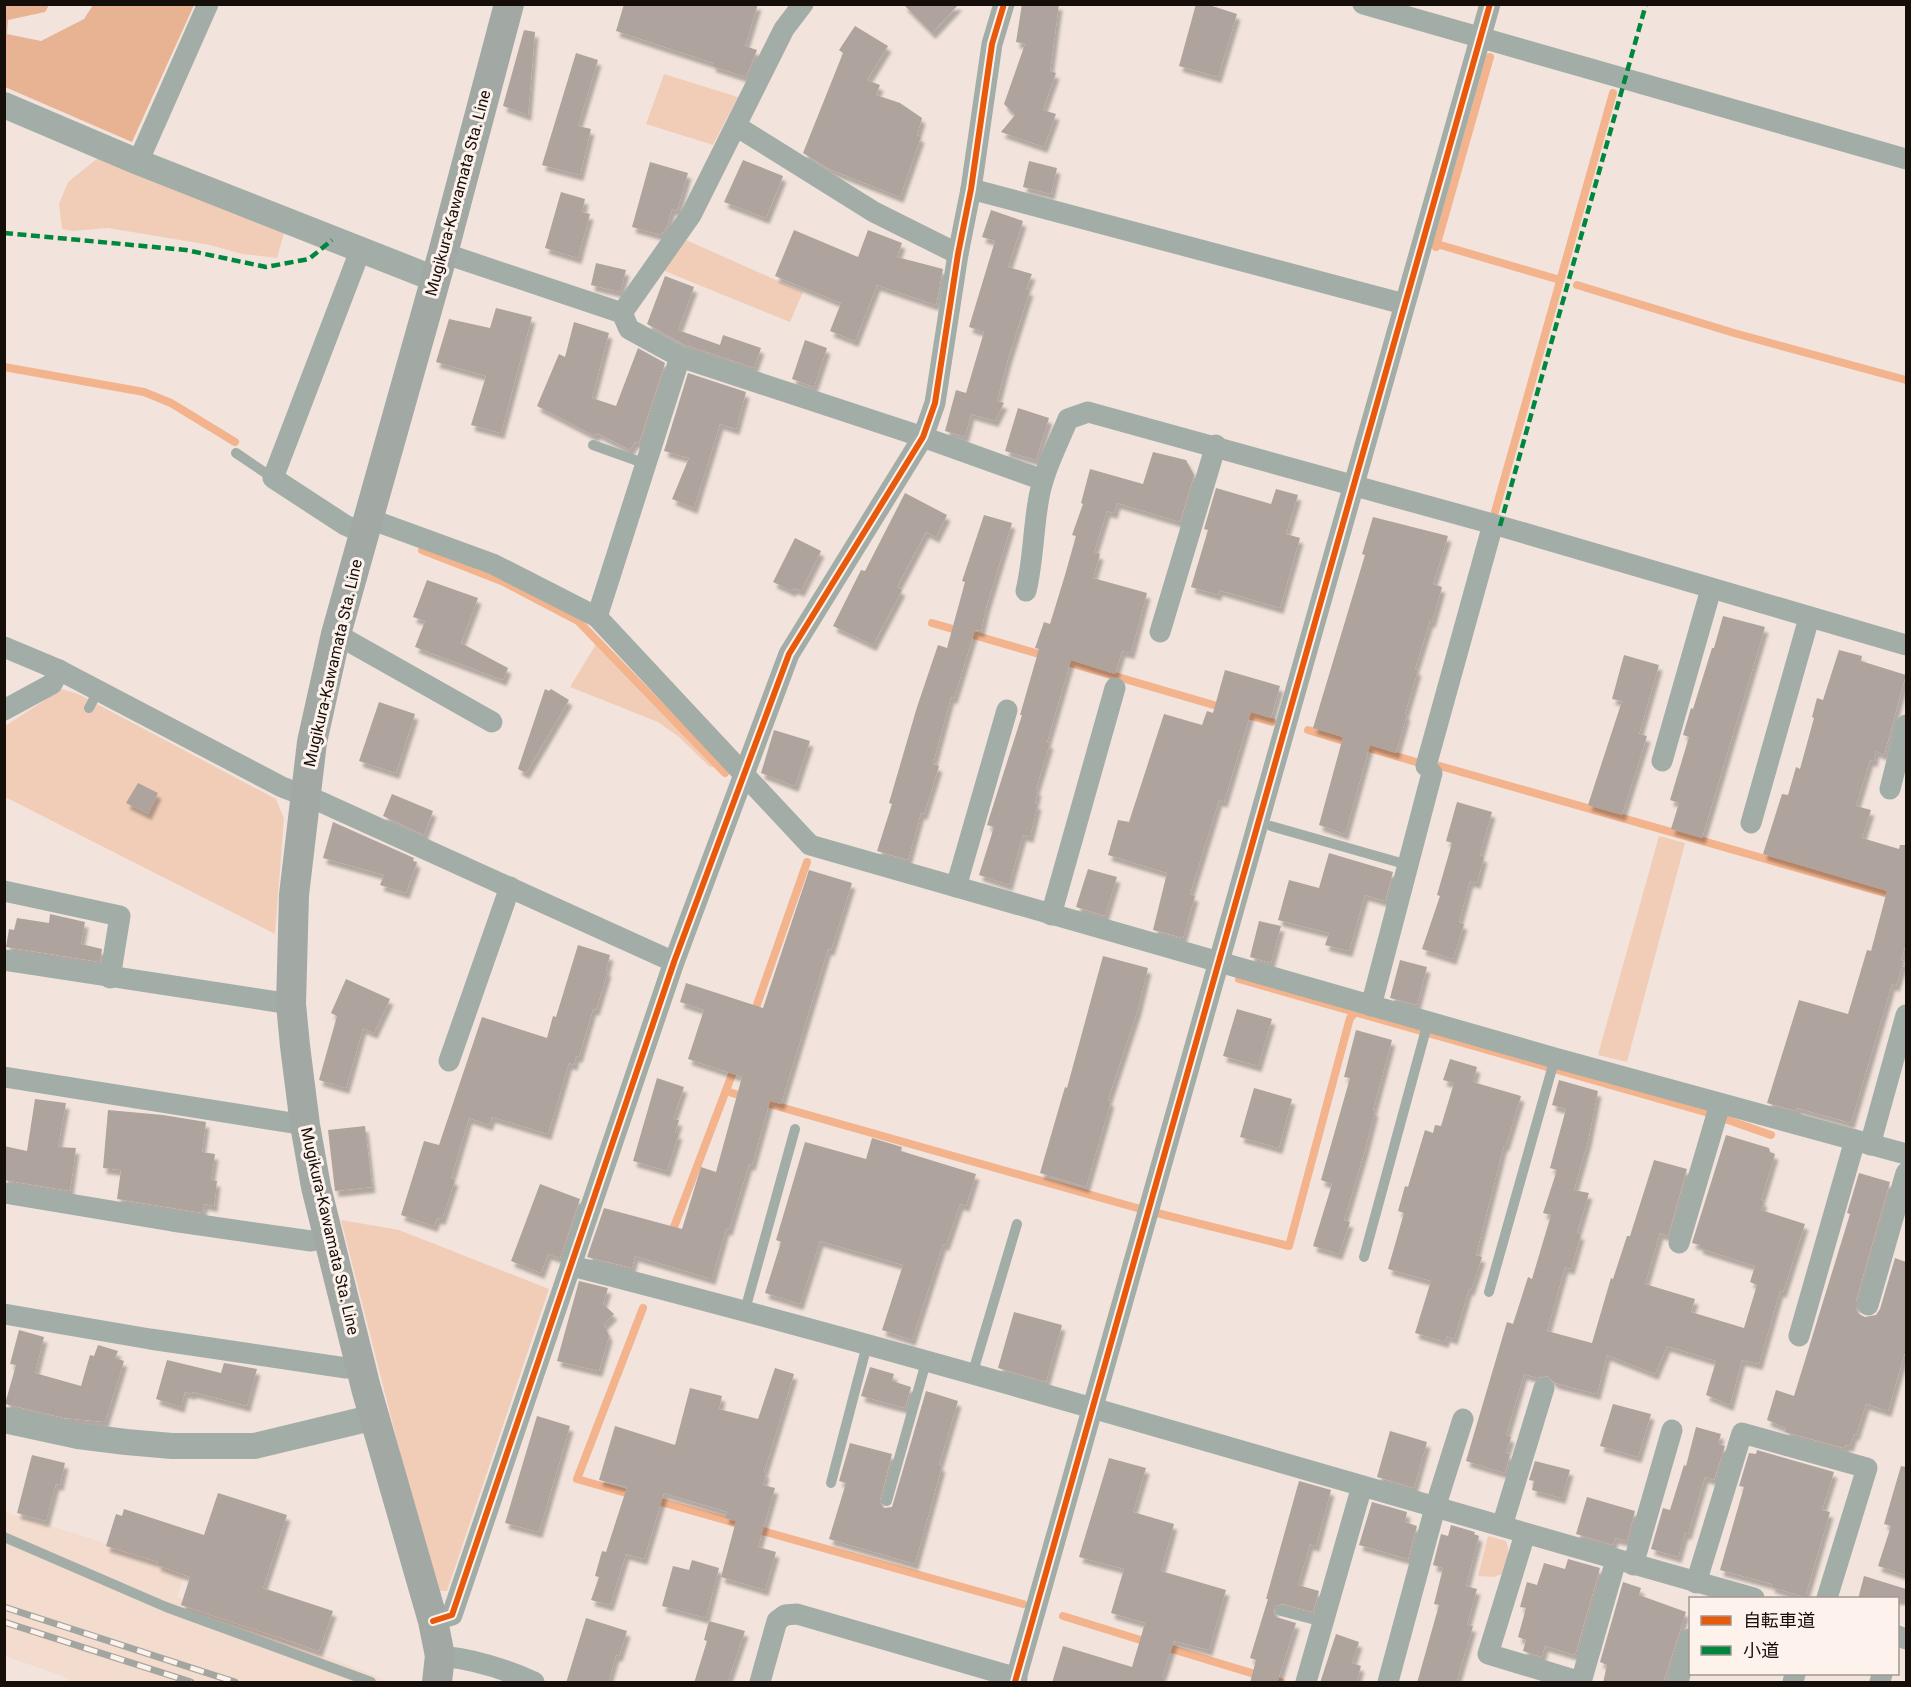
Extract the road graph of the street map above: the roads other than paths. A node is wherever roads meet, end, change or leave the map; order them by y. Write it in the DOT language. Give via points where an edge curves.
graph roads {
  1 [pos="208,4"];
  2 [pos="509,4"];
  3 [pos="803,4"];
  4 [pos="1004,4"];
  5 [pos="1363,4"];
  6 [pos="1490,4"];
  7 [pos="1481,38"];
  8 [pos="4,105"];
  9 [pos="736,126"];
  10 [pos="1906,159"];
  11 [pos="138,162"];
  12 [pos="971,189"];
  13 [pos="360,251"];
  14 [pos="958,254"];
  15 [pos="439,266"];
  16 [pos="1404,304"];
  17 [pos="622,313"];
  18 [pos="680,357"];
  19 [pos="923,437"];
  20 [pos="593,445"];
  21 [pos="1216,445"];
  22 [pos="236,453"];
  23 [pos="646,464"];
  24 [pos="273,478"];
  25 [pos="1043,480"];
  26 [pos="1354,484"];
  27 [pos="1493,524"];
  28 [pos="365,526"];
  29 [pos="1711,589"];
  30 [pos="1026,591"];
  31 [pos="597,617"];
  32 [pos="1809,618"];
  33 [pos="1160,632"];
  34 [pos="336,634"];
  35 [pos="1906,645"];
  36 [pos="4,647"];
  37 [pos="59,670"];
  38 [pos="1114,688"];
  39 [pos="4,710"];
  40 [pos="1007,710"];
  41 [pos="492,722"];
  42 [pos="1906,725"];
  43 [pos="1662,761"];
  44 [pos="744,773"];
  45 [pos="1890,789"];
  46 [pos="304,797"];
  47 [pos="1750,824"];
  48 [pos="1271,826"];
  49 [pos="1408,865"];
  50 [pos="510,887"];
  51 [pos="956,887"];
  52 [pos="4,891"];
  53 [pos="1052,915"];
  54 [pos="4,960"];
  55 [pos="674,962"];
  56 [pos="1218,963"];
  57 [pos="110,978"];
  58 [pos="291,1004"];
  59 [pos="1371,1006"];
  60 [pos="1906,1015"];
  61 [pos="1428,1022"];
  62 [pos="1556,1058"];
  63 [pos="449,1061"];
  64 [pos="4,1077"];
  65 [pos="1720,1104"];
  66 [pos="305,1125"];
  67 [pos="795,1130"];
  68 [pos="1862,1142"];
  69 [pos="1906,1154"];
  70 [pos="1906,1173"];
  71 [pos="4,1193"];
  72 [pos="1017,1224"];
  73 [pos="328,1238"];
  74 [pos="1679,1243"];
  75 [pos="1364,1257"];
  76 [pos="572,1266"];
  77 [pos="1489,1292"];
  78 [pos="1868,1305"];
  79 [pos="745,1310"];
  80 [pos="4,1314"];
  81 [pos="1799,1336"];
  82 [pos="867,1345"];
  83 [pos="926,1362"];
  84 [pos="360,1363"];
  85 [pos="972,1374"];
  86 [pos="1544,1388"];
  87 [pos="1094,1408"];
  88 [pos="375,1418"];
  89 [pos="4,1419"];
  90 [pos="1463,1419"];
  91 [pos="1672,1430"];
  92 [pos="831,1482"];
  93 [pos="1362,1486"];
  94 [pos="887,1501"];
  95 [pos="1435,1508"];
  96 [pos="1502,1526"];
  97 [pos="1526,1534"];
  98 [pos="4,1536"];
  99 [pos="1625,1563"];
  100 [pos="1702,1589"];
  101 [pos="1744,1597"];
  102 [pos="1828,1597"];
  103 [pos="1281,1611"];
  104 [pos="433,1621"];
  105 [pos="1323,1622"];
  106 [pos="1689,1643"];
  107 [pos="438,1669"];
  108 [pos="1016,1680"];
  109 [pos="371,1683"];
  110 [pos="534,1683"];
  111 [pos="760,1683"];
  112 [pos="1306,1683"];
  113 [pos="1388,1683"];
  114 [pos="1678,1683"];
  1 -- 11 [label="street"];
  2 -- 15 [label="main road, Mugikura-Kawamata Sta. Line"];
  3 -- 9 [label="street" via="784,29"];
  4 -- 12 [label="street" via="992,44"];
  5 -- 7 [label="street"];
  6 -- 7 [label="street"];
  7 -- 10 [label="street"];
  7 -- 16 [label="street"];
  8 -- 11 [label="street"];
  9 -- 14 [label="street" via="874,212"];
  9 -- 17 [label="street" via="691,214"];
  11 -- 13 [label="street"];
  12 -- 14 [label="street"];
  12 -- 16 [label="street"];
  13 -- 15 [label="street"];
  13 -- 24 [label="street"];
  14 -- 19 [label="street" via="935,403"];
  15 -- 17 [label="street"];
  15 -- 28 [label="main road, Mugikura-Kawamata Sta. Line"];
  16 -- 26 [label="street"];
  17 -- 18 [label="street" via="629,329"];
  18 -- 19 [label="street"];
  18 -- 23 [label="street"];
  19 -- 25 [label="street"];
  19 -- 44 [label="street" via="789,654"];
  20 -- 23 [label="lane"];
  21 -- 25 [label="street" via="1088,412 1068,419"];
  21 -- 26 [label="street"];
  21 -- 33 [label="street"];
  22 -- 24 [label="lane"];
  23 -- 31 [label="street"];
  24 -- 28 [label="street" via="345,525"];
  25 -- 30 [label="street"];
  26 -- 27 [label="street"];
  26 -- 56 [label="street"];
  27 -- 29 [label="street"];
  27 -- 49 [label="street"];
  28 -- 31 [label="street" via="493,564"];
  28 -- 34 [label="main road, Mugikura-Kawamata Sta. Line"];
  29 -- 32 [label="street"];
  29 -- 43 [label="street"];
  31 -- 44 [label="street"];
  32 -- 35 [label="street"];
  32 -- 47 [label="street"];
  34 -- 41 [label="street"];
  34 -- 46 [label="main road, Mugikura-Kawamata Sta. Line"];
  36 -- 37 [label="street"];
  37 -- 39 [label="street" via="52,684"];
  37 -- 46 [label="street" via="94,699"];
  38 -- 53 [label="street"];
  40 -- 51 [label="street"];
  42 -- 45 [label="street"];
  44 -- 51 [label="street" via="810,845 885,874"];
  44 -- 55 [label="street"];
  46 -- 50 [label="street"];
  46 -- 58 [label="main road, Mugikura-Kawamata Sta. Line" via="294,895"];
  48 -- 49 [label="lane"];
  49 -- 59 [label="street"];
  50 -- 55 [label="street" via="567,920"];
  50 -- 63 [label="street"];
  51 -- 53 [label="street"];
  52 -- 57 [label="street" via="120,916"];
  53 -- 56 [label="street"];
  54 -- 57 [label="street"];
  55 -- 76 [label="street" via="595,1174"];
  56 -- 59 [label="street"];
  56 -- 87 [label="street"];
  57 -- 58 [label="street"];
  58 -- 66 [label="main road, Mugikura-Kawamata Sta. Line"];
  59 -- 61 [label="street"];
  60 -- 68 [label="street"];
  61 -- 62 [label="street"];
  61 -- 75 [label="lane"];
  62 -- 65 [label="street"];
  62 -- 77 [label="lane"];
  64 -- 66 [label="street"];
  65 -- 68 [label="street"];
  65 -- 74 [label="street"];
  66 -- 73 [label="main road, Mugikura-Kawamata Sta. Line"];
  67 -- 79 [label="lane"];
  68 -- 69 [label="street"];
  68 -- 81 [label="street"];
  70 -- 78 [label="street"];
  71 -- 73 [label="street" via="311,1241"];
  72 -- 85 [label="lane"];
  73 -- 84 [label="main road, Mugikura-Kawamata Sta. Line"];
  76 -- 79 [label="street"];
  76 -- 104 [label="street" via="452,1615"];
  79 -- 82 [label="street"];
  80 -- 84 [label="street" via="346,1368"];
  82 -- 83 [label="street"];
  82 -- 92 [label="lane"];
  83 -- 85 [label="street"];
  83 -- 94 [label="lane"];
  84 -- 88 [label="main road, Mugikura-Kawamata Sta. Line"];
  85 -- 87 [label="street"];
  86 -- 96 [label="street"];
  87 -- 93 [label="street"];
  87 -- 108 [label="street"];
  88 -- 89 [label="street" via="254,1446 126,1442"];
  88 -- 104 [label="main road, Mugikura-Kawamata Sta. Line"];
  90 -- 95 [label="street"];
  91 -- 99 [label="street"];
  93 -- 95 [label="street"];
  93 -- 105 [label="street"];
  95 -- 96 [label="street"];
  95 -- 113 [label="street"];
  96 -- 97 [label="street"];
  97 -- 99 [label="street"];
  97 -- 99 [label="street" via="1488,1654 1581,1682"];
  98 -- 109 [label="lane" via="166,1607"];
  99 -- 100 [label="street"];
  100 -- 101 [label="street"];
  100 -- 102 [label="street" via="1742,1433 1867,1468"];
  103 -- 105 [label="lane"];
  104 -- 107 [label="main road, Mugikura-Kawamata Sta. Line"];
  105 -- 112 [label="street"];
  106 -- 114 [label="street"];
  107 -- 110 [label="street" via="465,1658"];
  108 -- 111 [label="street" via="791,1614 777,1621"];
}
